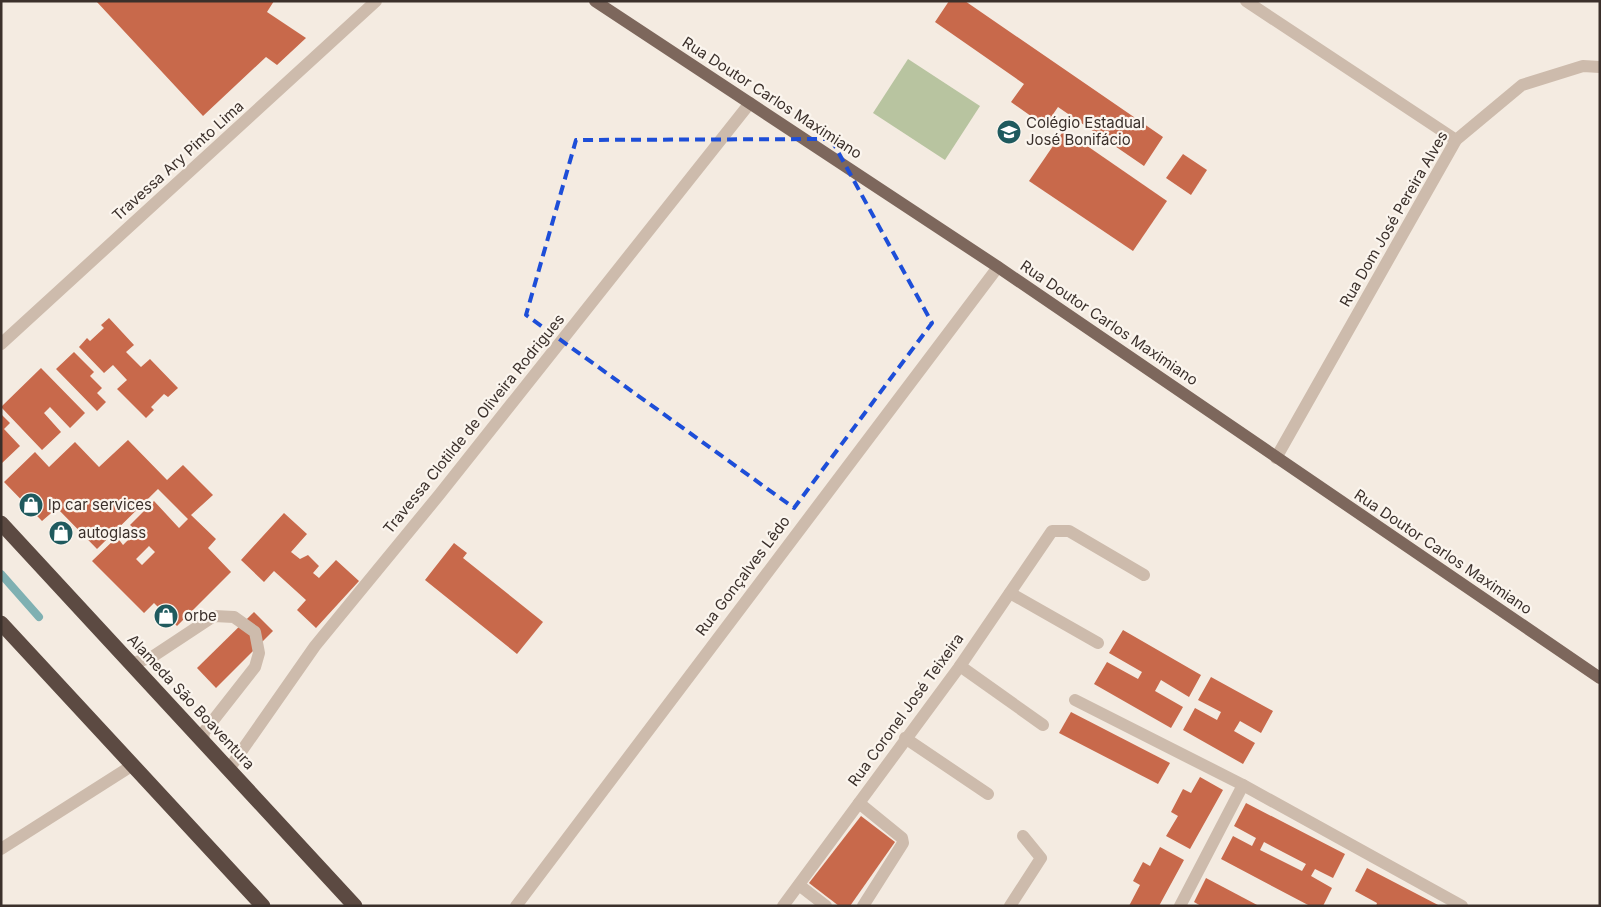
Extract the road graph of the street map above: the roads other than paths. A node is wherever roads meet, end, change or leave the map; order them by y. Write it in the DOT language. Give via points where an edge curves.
graph roads {
  1 [pos="376,1"];
  2 [pos="595,1"];
  3 [pos="1246,1"];
  4 [pos="1600,67"];
  5 [pos="750,103"];
  6 [pos="1456,140"];
  7 [pos="998,267"];
  8 [pos="1,344"];
  9 [pos="1276,458"];
  10 [pos="1,523"];
  11 [pos="6,534"];
  12 [pos="1144,575"];
  13 [pos="1010,593"];
  14 [pos="1,623"];
  15 [pos="1098,643"];
  16 [pos="121,652"];
  17 [pos="960,666"];
  18 [pos="1600,678"];
  19 [pos="1075,700"];
  20 [pos="1042,725"];
  21 [pos="905,738"];
  22 [pos="203,742"];
  23 [pos="133,765"];
  24 [pos="229,769"];
  25 [pos="1243,785"];
  26 [pos="988,794"];
  27 [pos="858,804"];
  28 [pos="1023,836"];
  29 [pos="1,849"];
  30 [pos="798,885"];
  31 [pos="264,906"];
  32 [pos="355,906"];
  33 [pos="516,906"];
  34 [pos="783,906"];
  35 [pos="826,906"];
  36 [pos="863,906"];
  37 [pos="1010,906"];
  38 [pos="1180,906"];
  39 [pos="1462,906"];
  1 -- 8 [label="street, Travessa Ary Pinto Lima"];
  2 -- 5 [label="main road, Rua Doutor Carlos Maximiano"];
  3 -- 6 [label="street"];
  4 -- 6 [label="street, Rua Dom José Pereira Alves" via="1583,66 1522,85"];
  5 -- 7 [label="main road, Rua Doutor Carlos Maximiano"];
  5 -- 24 [label="street, Travessa Clotilde de Oliveira Rodrigues" via="316,646"];
  6 -- 9 [label="street, Rua Dom José Pereira Alves"];
  7 -- 9 [label="main road, Rua Doutor Carlos Maximiano"];
  7 -- 33 [label="street, Rua Gonçalves Lêdo"];
  9 -- 18 [label="main road, Rua Doutor Carlos Maximiano"];
  10 -- 11 [label="highway, Alameda São Boaventura"];
  11 -- 16 [label="highway, Alameda São Boaventura"];
  12 -- 13 [label="street, Rua Coronel José Teixeira" via="1069,531 1052,531"];
  13 -- 15 [label="street"];
  13 -- 17 [label="street, Rua Coronel José Teixeira"];
  14 -- 23 [label="highway"];
  16 -- 22 [label="highway, Alameda São Boaventura"];
  16 -- 22 [label="street" via="134,663 152,657 214,616 234,617 255,632 259,653 255,667 204,732"];
  17 -- 20 [label="street"];
  17 -- 21 [label="street, Rua Coronel José Teixeira"];
  19 -- 25 [label="street"];
  21 -- 26 [label="street"];
  21 -- 27 [label="street, Rua Coronel José Teixeira"];
  22 -- 24 [label="highway, Alameda São Boaventura"];
  23 -- 29 [label="street"];
  23 -- 31 [label="highway"];
  24 -- 32 [label="highway, Alameda São Boaventura"];
  25 -- 38 [label="street"];
  25 -- 39 [label="street"];
  27 -- 30 [label="street, Rua Coronel José Teixeira"];
  27 -- 36 [label="street" via="902,838 903,843"];
  28 -- 37 [label="street" via="1041,858"];
  30 -- 34 [label="street, Rua Coronel José Teixeira"];
  30 -- 35 [label="street"];
}
